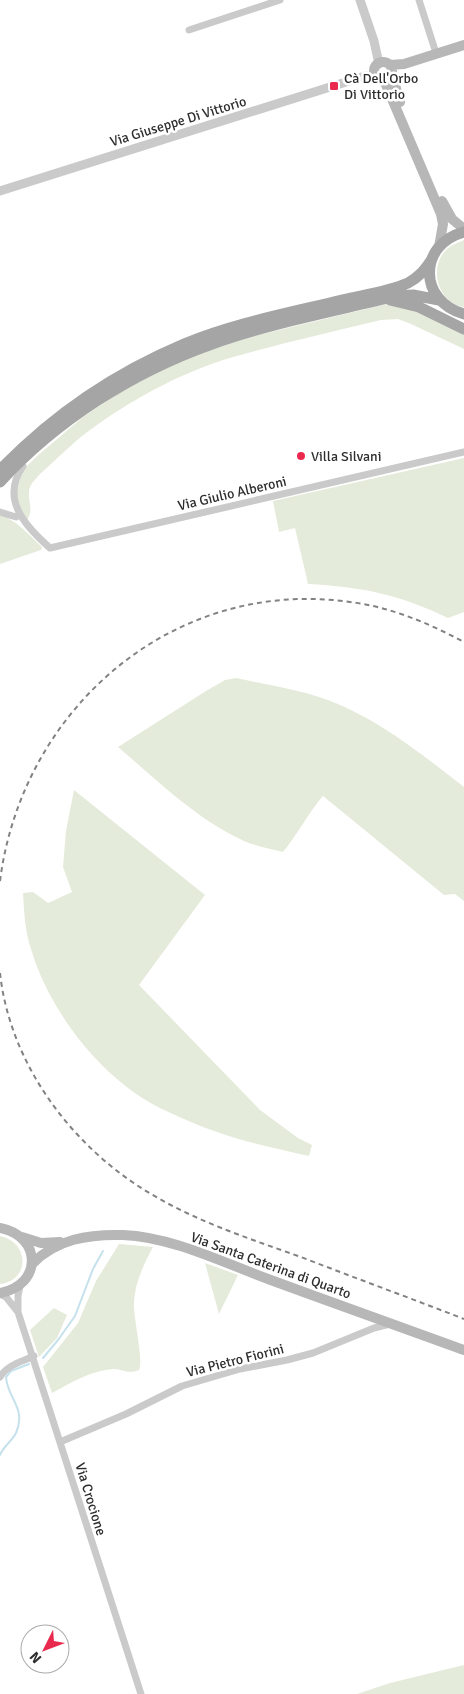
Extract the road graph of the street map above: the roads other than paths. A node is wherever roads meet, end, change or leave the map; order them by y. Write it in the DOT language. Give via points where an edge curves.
graph roads {
  1 [pos="280,0"];
  2 [pos="360,0"];
  3 [pos="419,0"];
  4 [pos="189,30"];
  5 [pos="464,45"];
  6 [pos="436,53"];
  7 [pos="384,71"];
  8 [pos="1,188"];
  9 [pos="464,230"];
  10 [pos="439,247"];
  11 [pos="432,259"];
  12 [pos="384,299"];
  13 [pos="439,300"];
  14 [pos="464,314"];
  15 [pos="464,329"];
  16 [pos="68,422"];
  17 [pos="464,452"];
  18 [pos="0,470"];
  19 [pos="0,482"];
  20 [pos="0,512"];
  21 [pos="16,517"];
  22 [pos="0,1228"];
  23 [pos="22,1237"];
  24 [pos="63,1242"];
  25 [pos="32,1264"];
  26 [pos="20,1286"];
  27 [pos="0,1294"];
  28 [pos="18,1312"];
  29 [pos="393,1324"];
  30 [pos="464,1350"];
  31 [pos="34,1356"];
  32 [pos="0,1377"];
  33 [pos="60,1442"];
  34 [pos="141,1694"];
  1 -- 4 [label="street"];
  2 -- 7 [label="street"];
  3 -- 6 [label="street"];
  5 -- 6 [label="main road"];
  6 -- 7 [label="main road"];
  7 -- 8 [label="street, Via Giuseppe Di Vittorio"];
  7 -- 9 [label="main road" via="442,202 452,219"];
  7 -- 10 [label="main road" via="441,214 443,224"];
  9 -- 10 [label="main road"];
  10 -- 11 [label="main road"];
  11 -- 13 [label="main road" via="429,276"];
  11 -- 18 [label="main road" via="418,277 394,288 248,323 209,335 136,367 78,402"];
  12 -- 13 [label="main road" via="412,294"];
  12 -- 15 [label="main road" via="419,307"];
  12 -- 16 [label="main road" via="211,344 136,378"];
  13 -- 14 [label="main road"];
  16 -- 19 [label="main road"];
  16 -- 21 [label="street" via="59,435 13,478 9,497"];
  17 -- 21 [label="street, Via Giulio Alberoni" via="50,548"];
  20 -- 21 [label="street"];
  22 -- 23 [label="main road, Via Santa Caterina di Quarto"];
  23 -- 24 [label="main road, Via Santa Caterina di Quarto" via="41,1243"];
  23 -- 25 [label="main road" via="30,1250"];
  24 -- 25 [label="main road, Via Santa Caterina di Quarto"];
  24 -- 29 [label="main road, Via Santa Caterina di Quarto" via="124,1235 159,1240"];
  25 -- 26 [label="main road"];
  26 -- 27 [label="main road"];
  26 -- 28 [label="street, Via Crocione"];
  27 -- 28 [label="street, Via Crocione"];
  28 -- 31 [label="street, Via Crocione"];
  29 -- 30 [label="main road, Via Santa Caterina di Quarto"];
  29 -- 33 [label="street, Via Pietro Fiorini" via="374,1328 313,1353 182,1386"];
  31 -- 32 [label="street" via="12,1366"];
  31 -- 33 [label="street, Via Crocione"];
  33 -- 34 [label="street, Via Crocione"];
}
